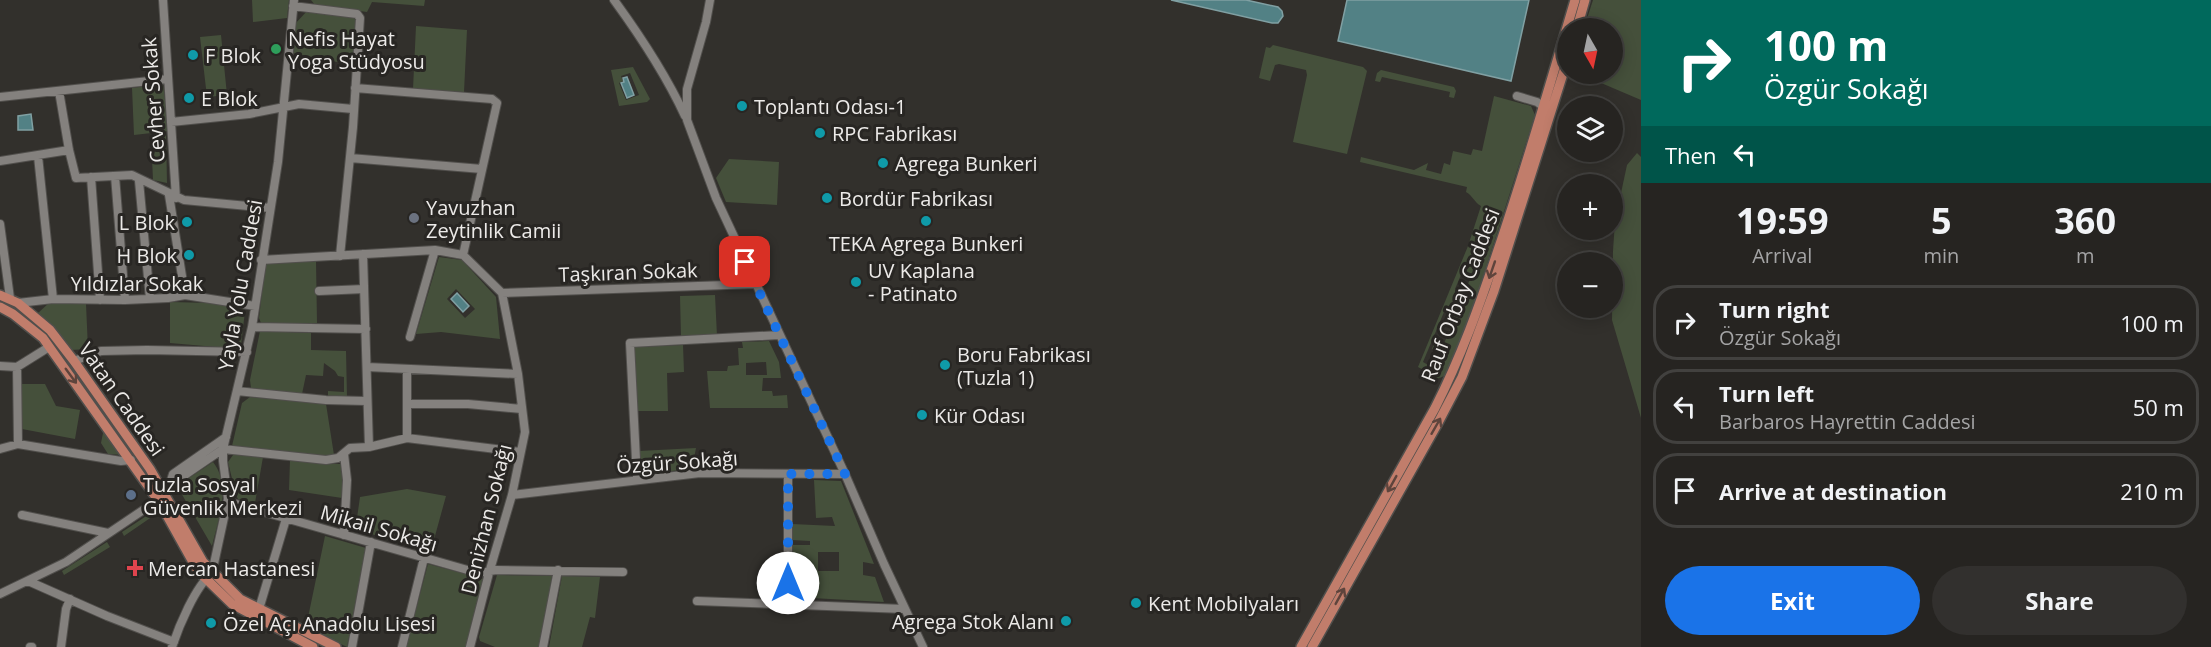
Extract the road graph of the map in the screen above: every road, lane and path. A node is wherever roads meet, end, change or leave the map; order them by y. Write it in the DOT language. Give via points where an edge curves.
graph roads {
  1 [pos="163,0"];
  2 [pos="614,0"];
  3 [pos="710,0"];
  4 [pos="1575,0"];
  5 [pos="1585,0"];
  6 [pos="294,3"];
  7 [pos="1579,18"];
  8 [pos="168,79"];
  9 [pos="1558,84"];
  10 [pos="355,88"];
  11 [pos="59,91"];
  12 [pos="1517,96"];
  13 [pos="0,98"];
  14 [pos="282,107"];
  15 [pos="1548,108"];
  16 [pos="353,109"];
  17 [pos="687,120"];
  18 [pos="171,122"];
  19 [pos="69,150"];
  20 [pos="38,156"];
  21 [pos="350,158"];
  22 [pos="0,161"];
  23 [pos="482,169"];
  24 [pos="115,176"];
  25 [pos="91,177"];
  26 [pos="139,180"];
  27 [pos="173,196"];
  28 [pos="270,208"];
  29 [pos="0,224"];
  30 [pos="435,250"];
  31 [pos="363,254"];
  32 [pos="463,255"];
  33 [pos="340,256"];
  34 [pos="261,260"];
  35 [pos="754,284"];
  36 [pos="364,289"];
  37 [pos="319,291"];
  38 [pos="502,293"];
  39 [pos="0,295"];
  40 [pos="185,295"];
  41 [pos="150,298"];
  42 [pos="53,299"];
  43 [pos="100,300"];
  44 [pos="126,300"];
  45 [pos="14,301"];
  46 [pos="255,306"];
  47 [pos="0,307"];
  48 [pos="252,327"];
  49 [pos="366,329"];
  50 [pos="779,335"];
  51 [pos="410,337"];
  52 [pos="49,347"];
  53 [pos="246,352"];
  54 [pos="74,361"];
  55 [pos="0,366"];
  56 [pos="16,367"];
  57 [pos="367,368"];
  58 [pos="407,370"];
  59 [pos="518,374"];
  60 [pos="237,392"];
  61 [pos="366,401"];
  62 [pos="407,404"];
  63 [pos="522,409"];
  64 [pos="226,437"];
  65 [pos="407,438"];
  66 [pos="18,444"];
  67 [pos="369,447"];
  68 [pos="0,449"];
  69 [pos="223,449"];
  70 [pos="520,452"];
  71 [pos="344,454"];
  72 [pos="131,460"];
  73 [pos="173,474"];
  74 [pos="788,474"];
  75 [pos="845,474"];
  76 [pos="638,479"];
  77 [pos="159,483"];
  78 [pos="164,494"];
  79 [pos="512,495"];
  80 [pos="228,499"];
  81 [pos="22,515"];
  82 [pos="286,519"];
  83 [pos="108,533"];
  84 [pos="344,535"];
  85 [pos="371,542"];
  86 [pos="424,558"];
  87 [pos="558,570"];
  88 [pos="623,572"];
  89 [pos="489,573"];
  90 [pos="208,576"];
  91 [pos="28,581"];
  92 [pos="0,594"];
  93 [pos="70,599"];
  94 [pos="698,601"];
  95 [pos="788,604"];
  96 [pos="259,609"];
  97 [pos="904,609"];
  98 [pos="173,644"];
  99 [pos="473,646"];
  100 [pos="61,647"];
  101 [pos="313,647"];
  102 [pos="335,647"];
  103 [pos="352,647"];
  104 [pos="402,647"];
  105 [pos="543,647"];
  106 [pos="923,647"];
  107 [pos="1301,647"];
  108 [pos="1312,647"];
  1 -- 8 [label="street, Cevher Sokak"];
  2 -- 17 [label="street" via="667,80"];
  3 -- 17 [label="street" via="687,89"];
  4 -- 15 [label="main road, Rauf Orbay Caddesi"];
  5 -- 7 [label="main road"];
  6 -- 10 [label="street" via="357,14 360,18"];
  6 -- 14 [label="street, Yayla Yolu Caddesi"];
  8 -- 11 [label="street"];
  8 -- 18 [label="street, Cevher Sokak"];
  9 -- 15 [label="main road, Rauf Orbay Caddesi"];
  10 -- 16 [label="street"];
  10 -- 23 [label="street" via="492,99 497,103"];
  11 -- 13 [label="street"];
  11 -- 19 [label="street"];
  12 -- 15 [label="street"];
  14 -- 16 [label="street" via="300,104"];
  14 -- 18 [label="street"];
  14 -- 28 [label="street, Yayla Yolu Caddesi"];
  15 -- 107 [label="main road, Rauf Orbay Caddesi, one-way" via="1455,368"];
  108 -- 15 [label="main road, Rauf Orbay Caddesi, one-way" via="1462,377 1494,291"];
  16 -- 21 [label="street"];
  17 -- 35 [label="street"];
  18 -- 27 [label="street, Cevher Sokak"];
  19 -- 20 [label="street"];
  19 -- 25 [label="street" via="76,178"];
  20 -- 22 [label="street"];
  20 -- 42 [label="street"];
  21 -- 23 [label="street"];
  21 -- 33 [label="street"];
  23 -- 32 [label="street"];
  24 -- 25 [label="street"];
  24 -- 26 [label="street" via="132,175"];
  24 -- 44 [label="street"];
  25 -- 43 [label="street"];
  26 -- 27 [label="street"];
  26 -- 41 [label="street"];
  27 -- 28 [label="street"];
  27 -- 40 [label="street, Cevher Sokak"];
  28 -- 34 [label="street, Yayla Yolu Caddesi"];
  29 -- 45 [label="street"];
  30 -- 31 [label="street"];
  30 -- 32 [label="street"];
  30 -- 51 [label="street"];
  31 -- 33 [label="street"];
  31 -- 36 [label="street"];
  32 -- 38 [label="street"];
  33 -- 34 [label="street"];
  34 -- 46 [label="street, Yayla Yolu Caddesi"];
  35 -- 38 [label="street, Taşkıran Sokak"];
  35 -- 50 [label="street"];
  36 -- 37 [label="street"];
  36 -- 49 [label="street"];
  38 -- 59 [label="street, Denizhan Sokağı"];
  39 -- 45 [label="main road, Vatan Caddesi"];
  40 -- 41 [label="street, Yıldızlar Sokak"];
  40 -- 46 [label="street, Yıldızlar Sokak"];
  41 -- 44 [label="street, Yıldızlar Sokak"];
  42 -- 43 [label="street, Yıldızlar Sokak"];
  42 -- 45 [label="street, Yıldızlar Sokak"];
  43 -- 44 [label="street, Yıldızlar Sokak"];
  45 -- 54 [label="main road, Vatan Caddesi" via="50,330"];
  46 -- 48 [label="street, Yayla Yolu Caddesi"];
  47 -- 52 [label="main road, Vatan Caddesi"];
  48 -- 49 [label="street"];
  48 -- 53 [label="street, Yayla Yolu Caddesi"];
  49 -- 57 [label="street"];
  50 -- 75 [label="street"];
  50 -- 76 [label="street" via="630,343"];
  52 -- 56 [label="street"];
  52 -- 72 [label="main road, Vatan Caddesi, one-way"];
  53 -- 54 [label="street" via="101,351"];
  53 -- 60 [label="street, Yayla Yolu Caddesi"];
  54 -- 77 [label="main road, Vatan Caddesi"];
  55 -- 56 [label="street"];
  56 -- 66 [label="street"];
  57 -- 58 [label="street"];
  57 -- 61 [label="street"];
  58 -- 59 [label="street"];
  58 -- 62 [label="street"];
  59 -- 63 [label="street, Denizhan Sokağı"];
  60 -- 61 [label="street"];
  60 -- 64 [label="street, Yayla Yolu Caddesi"];
  61 -- 67 [label="street"];
  62 -- 63 [label="street"];
  62 -- 65 [label="street"];
  63 -- 70 [label="street, Denizhan Sokağı" via="525,432"];
  64 -- 69 [label="street, Yayla Yolu Caddesi"];
  64 -- 73 [label="street"];
  65 -- 67 [label="street"];
  65 -- 70 [label="street"];
  66 -- 68 [label="street"];
  66 -- 72 [label="street"];
  67 -- 71 [label="street" via="350,448"];
  69 -- 71 [label="street" via="326,460"];
  69 -- 78 [label="street"];
  69 -- 80 [label="street, Yayla Yolu Caddesi"];
  70 -- 79 [label="street, Denizhan Sokağı"];
  71 -- 84 [label="street"];
  72 -- 78 [label="main road, Vatan Caddesi"];
  73 -- 77 [label="street"];
  73 -- 78 [label="street"];
  74 -- 75 [label="street, Özgür Sokağı"];
  74 -- 76 [label="street, Özgür Sokağı" via="700,473"];
  74 -- 95 [label="street"];
  75 -- 97 [label="street"];
  76 -- 79 [label="street, Özgür Sokağı"];
  77 -- 78 [label="main road, Vatan Caddesi"];
  78 -- 83 [label="street"];
  78 -- 90 [label="main road, Vatan Caddesi"];
  79 -- 89 [label="street, Denizhan Sokağı"];
  80 -- 82 [label="street, Mikail Sokağı"];
  80 -- 90 [label="street, Yayla Yolu Caddesi"];
  81 -- 83 [label="street"];
  82 -- 84 [label="street, Mikail Sokağı"];
  82 -- 96 [label="street"];
  83 -- 91 [label="street" via="66,562"];
  84 -- 85 [label="street, Mikail Sokağı"];
  85 -- 86 [label="street, Mikail Sokağı"];
  85 -- 103 [label="street"];
  86 -- 89 [label="street, Mikail Sokağı"];
  86 -- 104 [label="street"];
  87 -- 88 [label="street, Mikail Sokağı"];
  87 -- 89 [label="street, Mikail Sokağı"];
  87 -- 105 [label="street"];
  89 -- 99 [label="street, Denizhan Sokağı"];
  90 -- 96 [label="main road, Vatan Caddesi"];
  90 -- 98 [label="street, Yayla Yolu Caddesi"];
  90 -- 101 [label="main road, Vatan Caddesi" via="232,604"];
  91 -- 92 [label="street"];
  91 -- 93 [label="street"];
  93 -- 98 [label="street"];
  93 -- 100 [label="street"];
  94 -- 95 [label="street"];
  95 -- 97 [label="street"];
  96 -- 102 [label="main road, Vatan Caddesi"];
  97 -- 106 [label="street"];
}
